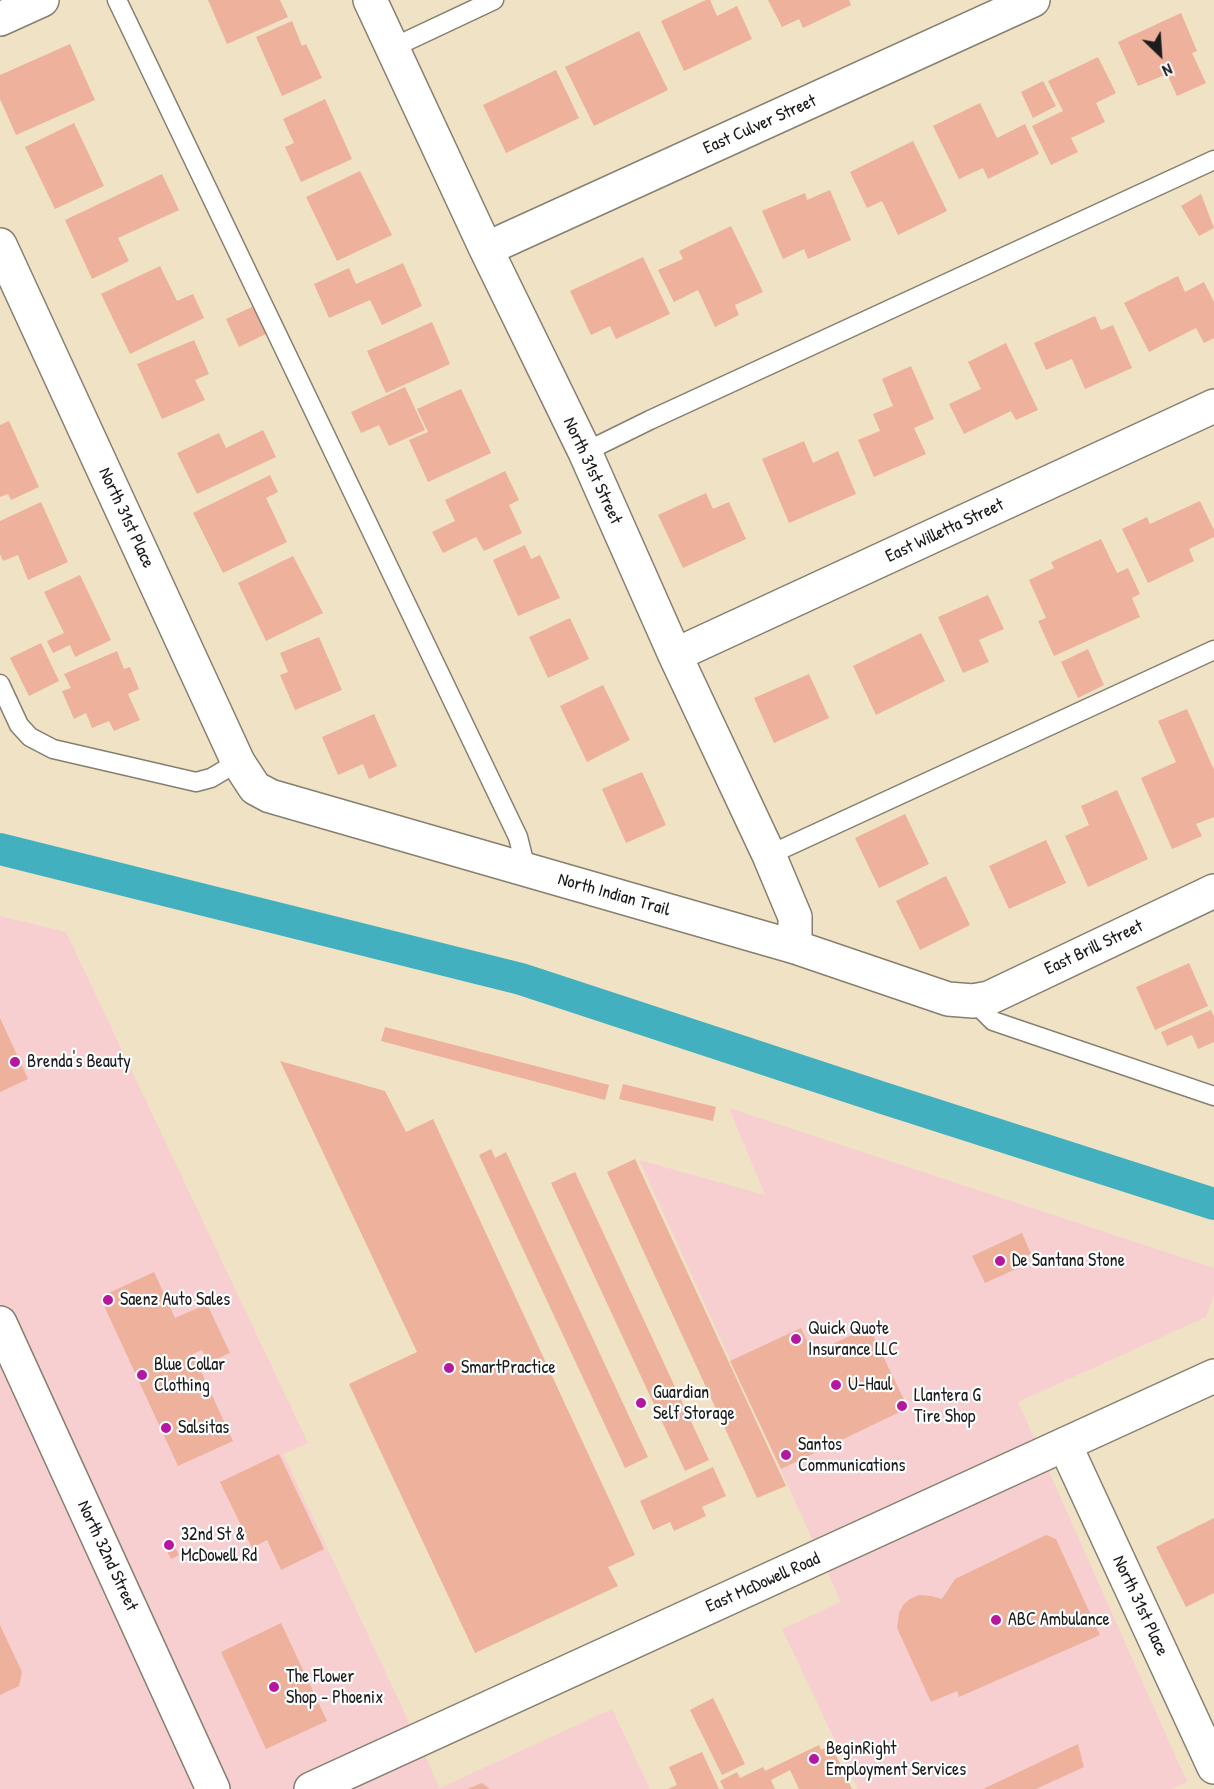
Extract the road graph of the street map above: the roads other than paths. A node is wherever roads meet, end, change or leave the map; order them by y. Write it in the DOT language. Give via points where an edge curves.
graph roads {
  1 [pos="42,0"];
  2 [pos="117,0"];
  3 [pos="370,0"];
  4 [pos="494,0"];
  5 [pos="1033,0"];
  6 [pos="0,19"];
  7 [pos="392,48"];
  8 [pos="1214,160"];
  9 [pos="0,245"];
  10 [pos="486,249"];
  11 [pos="1214,406"];
  12 [pos="585,452"];
  13 [pos="1214,650"];
  14 [pos="675,655"];
  15 [pos="0,684"];
  16 [pos="247,775"];
  17 [pos="769,855"];
  18 [pos="526,869"];
  19 [pos="1214,891"];
  20 [pos="795,947"];
  21 [pos="973,1001"];
  22 [pos="1214,1096"];
  23 [pos="0,1323"];
  24 [pos="1214,1376"];
  25 [pos="1065,1445"];
  26 [pos="1214,1767"];
  27 [pos="213,1789"];
  28 [pos="311,1789"];
  1 -- 6 [label="street"];
  2 -- 18 [label="lane" via="518,837"];
  3 -- 7 [label="street, North 31st Street"];
  4 -- 7 [label="lane"];
  5 -- 10 [label="street, East Culver Street"];
  7 -- 10 [label="street, North 31st Street"];
  8 -- 12 [label="lane"];
  9 -- 16 [label="street, North 31st Place"];
  10 -- 12 [label="street, North 31st Street"];
  11 -- 14 [label="street, East Willetta Street"];
  12 -- 14 [label="street, North 31st Street"];
  13 -- 17 [label="lane"];
  14 -- 17 [label="street, North 31st Street"];
  15 -- 16 [label="lane" via="19,725 30,737 53,749 196,782"];
  16 -- 18 [label="street, North Indian Trail" via="270,796"];
  17 -- 20 [label="street, North 31st Street" via="795,917"];
  18 -- 20 [label="street, North Indian Trail"];
  19 -- 21 [label="street, East Brill Street" via="989,998"];
  20 -- 21 [label="street, North Indian Trail" via="948,999"];
  21 -- 22 [label="lane" via="993,1021"];
  23 -- 27 [label="street, North 32nd Street"];
  24 -- 25 [label="street, East McDowell Road"];
  25 -- 26 [label="street, North 31st Place"];
  25 -- 28 [label="street, East McDowell Road"];
}
